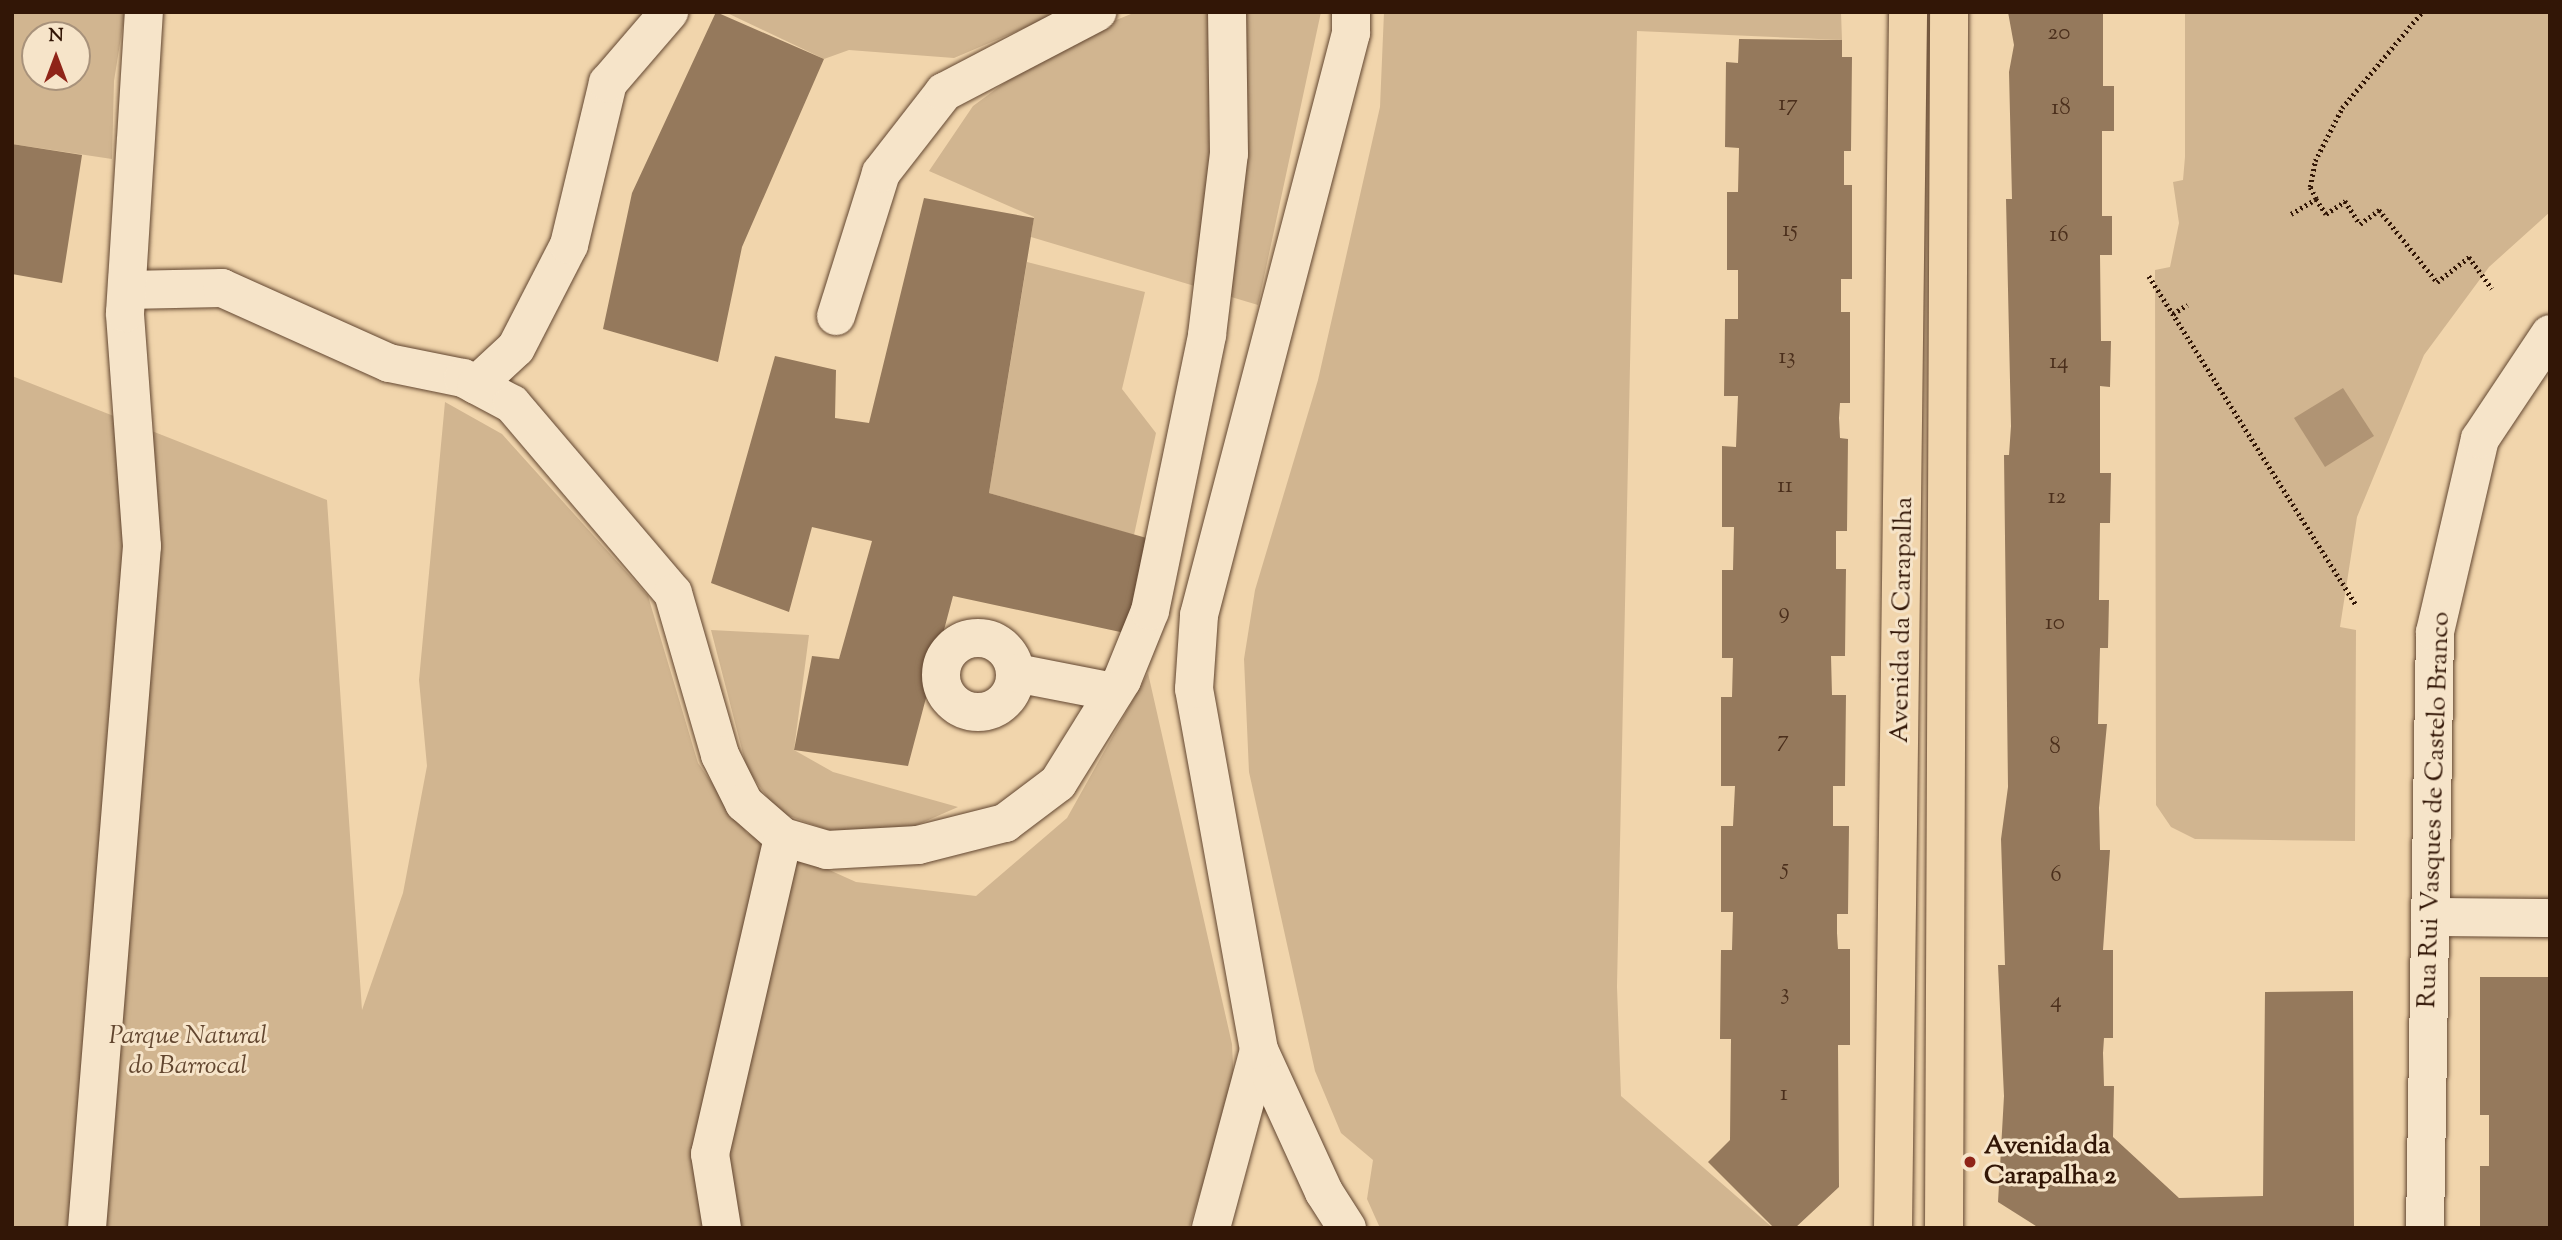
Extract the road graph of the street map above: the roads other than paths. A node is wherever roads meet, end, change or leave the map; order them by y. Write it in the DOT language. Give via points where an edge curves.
graph roads {
  1 [pos="144,12"];
  2 [pos="669,12"];
  3 [pos="1097,12"];
  4 [pos="1227,12"];
  5 [pos="1351,12"];
  6 [pos="1908,12"];
  7 [pos="1949,12"];
  8 [pos="127,290"];
  9 [pos="836,316"];
  10 [pos="2550,334"];
  11 [pos="476,386"];
  12 [pos="1192,418"];
  13 [pos="1247,430"];
  14 [pos="1016,673"];
  15 [pos="1114,692"];
  16 [pos="783,837"];
  17 [pos="2430,917"];
  18 [pos="2550,918"];
  19 [pos="1259,1050"];
  20 [pos="87,1228"];
  21 [pos="722,1228"];
  22 [pos="1211,1228"];
  23 [pos="1347,1228"];
  24 [pos="1893,1228"];
  25 [pos="1944,1228"];
  26 [pos="2425,1228"];
  1 -- 8 [label="street"];
  2 -- 11 [label="street" via="608,83 569,245 516,348"];
  3 -- 9 [label="street" via="944,92 881,173"];
  4 -- 12 [label="street" via="1229,154"];
  5 -- 13 [label="street" via="1352,33"];
  6 -- 24 [label="main road, Avenida da Carapalha"];
  7 -- 25 [label="main road, Avenida da Carapalha"];
  8 -- 11 [label="street" via="222,288 389,363"];
  8 -- 20 [label="street" via="142,545"];
  10 -- 17 [label="street, Rua Rui Vasques de Castelo Branco" via="2480,439 2456,526 2435,632"];
  11 -- 16 [label="street" via="512,404 673,593 720,755 744,803"];
  12 -- 13 [label="street"];
  12 -- 15 [label="street" via="1150,611"];
  13 -- 19 [label="street" via="1199,615 1194,689"];
  14 -- 15 [label="street"];
  15 -- 16 [label="street" via="1058,783 1005,822 918,845 827,850"];
  16 -- 21 [label="street" via="710,1154"];
  17 -- 18 [label="street"];
  17 -- 26 [label="street, Rua Rui Vasques de Castelo Branco"];
  19 -- 22 [label="street"];
  19 -- 23 [label="street" via="1324,1192"];
}
